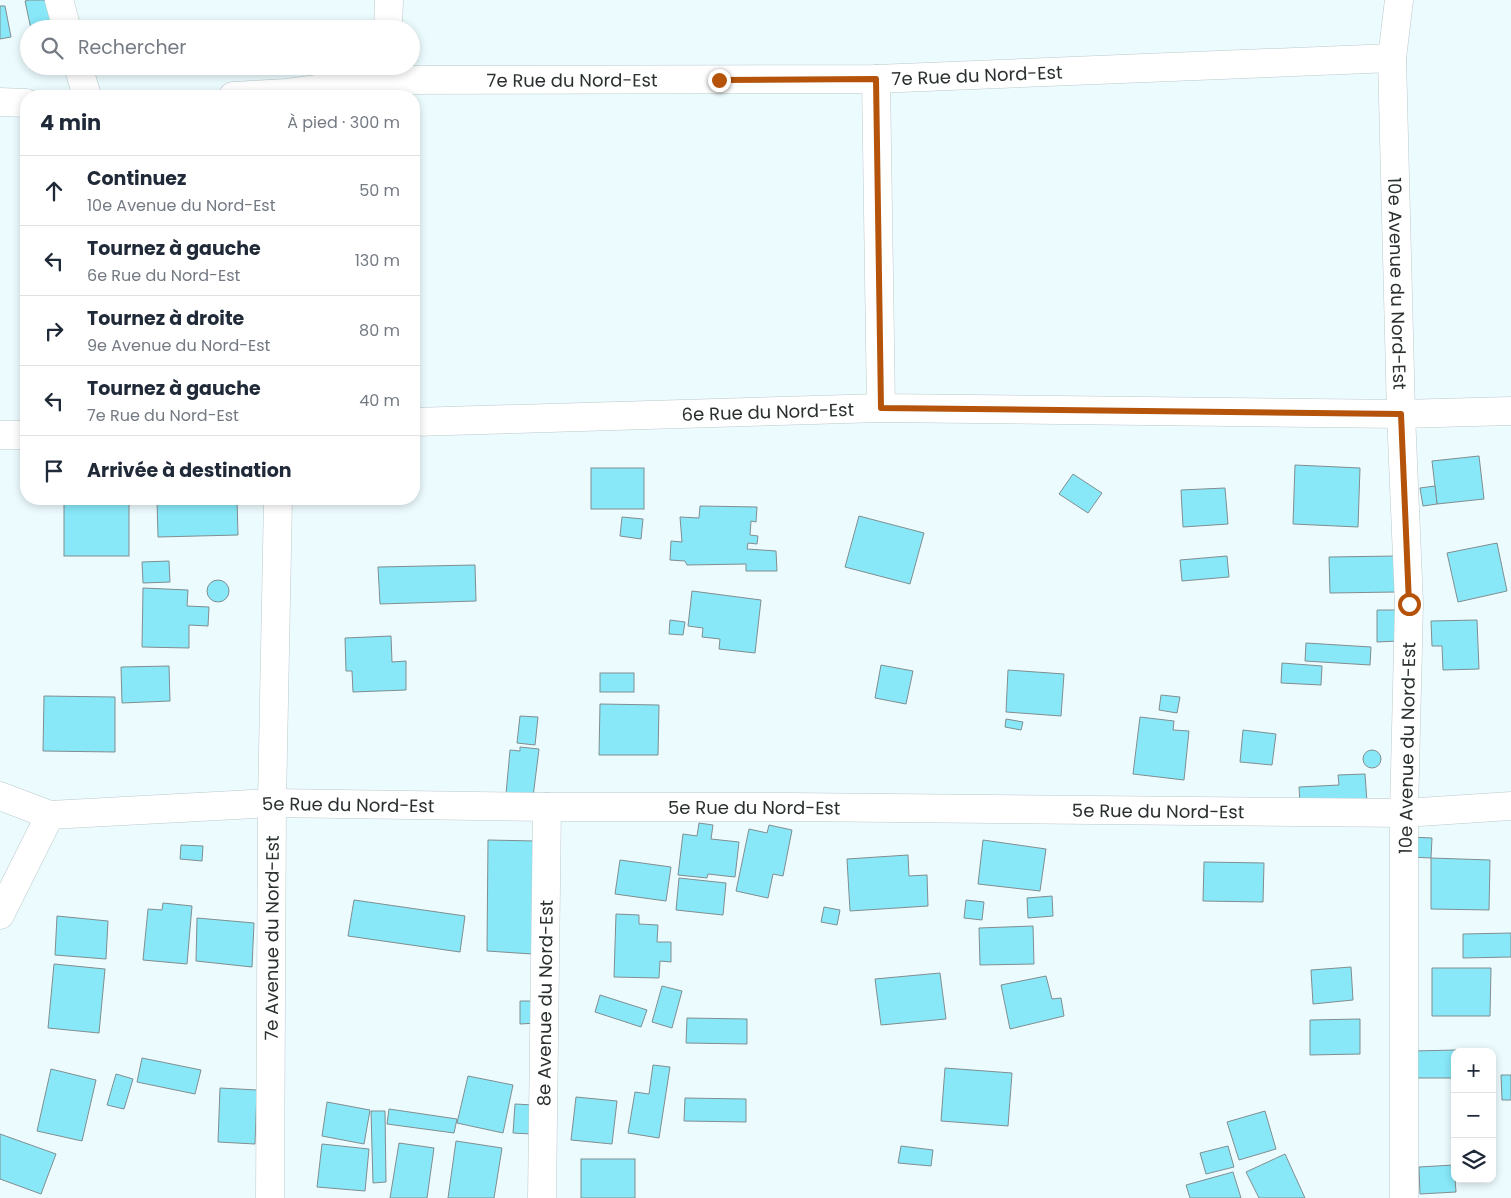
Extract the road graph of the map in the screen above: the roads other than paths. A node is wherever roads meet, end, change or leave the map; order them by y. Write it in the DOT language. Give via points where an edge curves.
graph roads {
  1 [pos="58,0"];
  2 [pos="389,0"];
  3 [pos="1399,0"];
  4 [pos="64,20"];
  5 [pos="388,20"];
  6 [pos="1392,58"];
  7 [pos="420,73"];
  8 [pos="81,75"];
  9 [pos="377,75"];
  10 [pos="876,79"];
  11 [pos="85,90"];
  12 [pos="310,90"];
  13 [pos="0,102"];
  14 [pos="20,103"];
  15 [pos="881,408"];
  16 [pos="1511,411"];
  17 [pos="1401,414"];
  18 [pos="420,422"];
  19 [pos="20,434"];
  20 [pos="0,435"];
  21 [pos="278,505"];
  22 [pos="0,796"];
  23 [pos="272,803"];
  24 [pos="1511,806"];
  25 [pos="547,807"];
  26 [pos="1404,812"];
  27 [pos="50,815"];
  28 [pos="0,915"];
  29 [pos="270,1198"];
  30 [pos="542,1198"];
  31 [pos="1404,1198"];
  1 -- 4 [label="street"];
  2 -- 5 [label="street"];
  3 -- 6 [label="street, 10e Avenue du Nord-Est"];
  6 -- 10 [label="street, 7e Rue du Nord-Est"];
  6 -- 17 [label="street, 10e Avenue du Nord-Est"];
  7 -- 10 [label="street, 7e Rue du Nord-Est"];
  8 -- 11 [label="street"];
  9 -- 12 [label="street, 7e Rue du Nord-Est"];
  10 -- 15 [label="street"];
  13 -- 14 [label="street"];
  15 -- 17 [label="street, 6e Rue du Nord-Est"];
  15 -- 18 [label="street, 6e Rue du Nord-Est"];
  16 -- 17 [label="street, 6e Rue du Nord-Est"];
  17 -- 26 [label="street, 10e Avenue du Nord-Est" via="1409,604"];
  19 -- 20 [label="street"];
  21 -- 23 [label="street, 7e Avenue du Nord-Est"];
  22 -- 27 [label="street, 5e Rue du Nord-Est"];
  23 -- 25 [label="street, 5e Rue du Nord-Est"];
  23 -- 27 [label="street, 5e Rue du Nord-Est"];
  23 -- 29 [label="street, 7e Avenue du Nord-Est"];
  24 -- 26 [label="street, 5e Rue du Nord-Est"];
  25 -- 26 [label="street, 5e Rue du Nord-Est"];
  25 -- 30 [label="street, 8e Avenue du Nord-Est"];
  26 -- 31 [label="street, 10e Avenue du Nord-Est"];
  27 -- 28 [label="street"];
}
